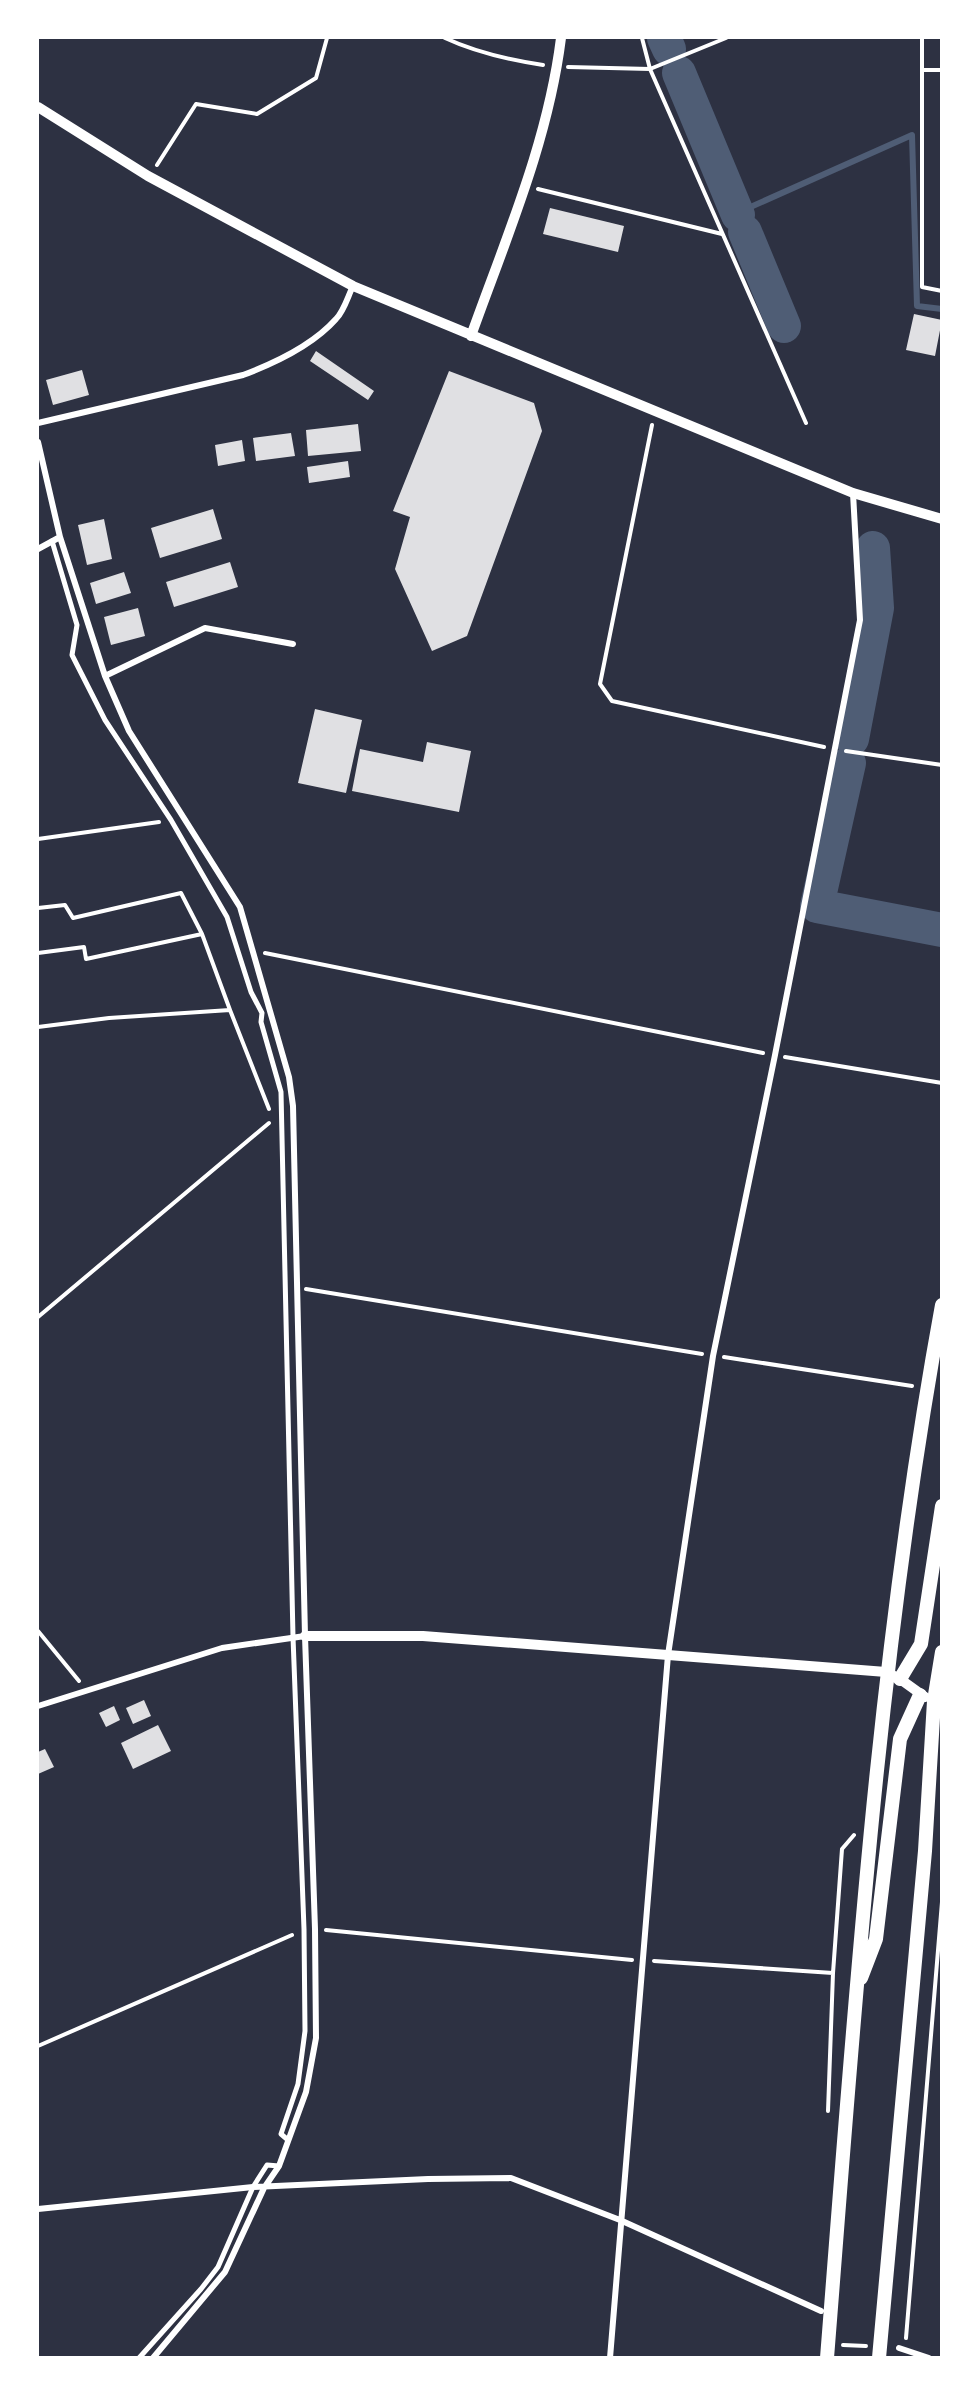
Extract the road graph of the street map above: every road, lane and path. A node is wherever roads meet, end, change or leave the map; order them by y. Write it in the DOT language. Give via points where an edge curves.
graph roads {
  1 [pos="327,38"];
  2 [pos="445,38"];
  3 [pos="561,38"];
  4 [pos="642,38"];
  5 [pos="726,38"];
  6 [pos="922,38"];
  7 [pos="557,67"];
  8 [pos="650,69"];
  9 [pos="922,70"];
  10 [pos="942,70"];
  11 [pos="38,107"];
  12 [pos="148,176"];
  13 [pos="526,186"];
  14 [pos="722,234"];
  15 [pos="353,286"];
  16 [pos="942,291"];
  17 [pos="471,336"];
  18 [pos="654,409"];
  19 [pos="38,423"];
  20 [pos="806,423"];
  21 [pos="38,442"];
  22 [pos="853,493"];
  23 [pos="942,519"];
  24 [pos="60,537"];
  25 [pos="52,541"];
  26 [pos="38,549"];
  27 [pos="293,644"];
  28 [pos="105,676"];
  29 [pos="834,750"];
  30 [pos="942,765"];
  31 [pos="171,820"];
  32 [pos="38,839"];
  33 [pos="38,909"];
  34 [pos="202,934"];
  35 [pos="252,951"];
  36 [pos="38,953"];
  37 [pos="230,1010"];
  38 [pos="38,1027"];
  39 [pos="775,1055"];
  40 [pos="942,1083"];
  41 [pos="297,1287"];
  42 [pos="942,1305"];
  43 [pos="38,1317"];
  44 [pos="713,1356"];
  45 [pos="926,1388"];
  46 [pos="942,1506"];
  47 [pos="38,1631"];
  48 [pos="305,1636"];
  49 [pos="293,1637"];
  50 [pos="942,1652"];
  51 [pos="668,1655"];
  52 [pos="886,1672"];
  53 [pos="900,1679"];
  54 [pos="85,1689"];
  55 [pos="920,1695"];
  56 [pos="938,1702"];
  57 [pos="38,1706"];
  58 [pos="870,1830"];
  59 [pos="942,1902"];
  60 [pos="304,1929"];
  61 [pos="315,1929"];
  62 [pos="643,1961"];
  63 [pos="855,1994"];
  64 [pos="38,2046"];
  65 [pos="288,2140"];
  66 [pos="279,2166"];
  67 [pos="253,2187"];
  68 [pos="264,2188"];
  69 [pos="38,2209"];
  70 [pos="620,2220"];
  71 [pos="821,2311"];
  72 [pos="842,2345"];
  73 [pos="902,2348"];
  74 [pos="139,2358"];
  75 [pos="153,2358"];
  76 [pos="610,2358"];
  77 [pos="827,2358"];
  78 [pos="879,2358"];
  79 [pos="929,2358"];
  1 -- 12 [label="path" via="315,78 257,114 196,104"];
  2 -- 7 [label="path" via="519,61"];
  3 -- 7 [label="street"];
  4 -- 8 [label="path"];
  5 -- 8 [label="path"];
  6 -- 9 [label="path"];
  7 -- 8 [label="path"];
  7 -- 13 [label="street" via="545,127"];
  8 -- 14 [label="path"];
  9 -- 10 [label="path"];
  9 -- 16 [label="path" via="922,287"];
  11 -- 12 [label="street"];
  12 -- 15 [label="street"];
  13 -- 14 [label="path"];
  13 -- 17 [label="street"];
  14 -- 20 [label="path"];
  15 -- 17 [label="street"];
  15 -- 19 [label="street" via="337,319 275,363 243,375"];
  17 -- 18 [label="street"];
  18 -- 22 [label="street"];
  18 -- 29 [label="path" via="600,684 612,701"];
  21 -- 24 [label="street"];
  22 -- 23 [label="street"];
  22 -- 29 [label="street" via="860,621"];
  24 -- 25 [label="street"];
  24 -- 28 [label="street"];
  25 -- 26 [label="street"];
  25 -- 31 [label="street" via="77,625 72,655 105,720"];
  27 -- 28 [label="street" via="205,628"];
  28 -- 35 [label="street" via="129,731 240,907"];
  29 -- 30 [label="path"];
  29 -- 39 [label="street"];
  31 -- 32 [label="path"];
  31 -- 49 [label="street" via="228,917 251,992 262,1013 261,1022 281,1092"];
  33 -- 34 [label="path" via="65,905 73,918 181,893"];
  34 -- 36 [label="path" via="86,959 84,947"];
  34 -- 37 [label="path"];
  35 -- 39 [label="path"];
  35 -- 41 [label="street" via="289,1077 293,1106"];
  37 -- 38 [label="path"];
  37 -- 43 [label="path" via="274,1120"];
  39 -- 40 [label="path"];
  39 -- 44 [label="street"];
  41 -- 44 [label="path"];
  41 -- 48 [label="street"];
  42 -- 45 [label="highway"];
  44 -- 45 [label="path"];
  44 -- 51 [label="street"];
  45 -- 52 [label="highway"];
  46 -- 53 [label="highway" via="921,1644"];
  47 -- 54 [label="path"];
  48 -- 49 [label="street"];
  48 -- 51 [label="street" via="423,1636"];
  48 -- 61 [label="street"];
  49 -- 54 [label="street" via="222,1648"];
  49 -- 60 [label="street"];
  50 -- 56 [label="highway"];
  51 -- 52 [label="street"];
  51 -- 62 [label="street"];
  52 -- 53 [label="street"];
  52 -- 58 [label="highway"];
  53 -- 55 [label="street"];
  54 -- 57 [label="street"];
  55 -- 56 [label="street"];
  55 -- 63 [label="highway" via="900,1739 876,1939"];
  56 -- 78 [label="highway"];
  58 -- 62 [label="path" via="855,1835 842,1849 833,1972"];
  58 -- 63 [label="highway"];
  59 -- 73 [label="path"];
  60 -- 64 [label="path"];
  60 -- 65 [label="street" via="305,2031 298,2085 281,2134"];
  61 -- 62 [label="path"];
  61 -- 65 [label="street" via="316,2038 306,2092"];
  62 -- 70 [label="street"];
  63 -- 77 [label="highway"];
  65 -- 66 [label="street"];
  66 -- 67 [label="street" via="267,2165"];
  66 -- 68 [label="street"];
  67 -- 68 [label="street"];
  67 -- 69 [label="street"];
  67 -- 74 [label="street" via="218,2267"];
  68 -- 70 [label="street" via="511,2178"];
  68 -- 75 [label="street" via="225,2272"];
  70 -- 71 [label="street"];
  70 -- 76 [label="street"];
  72 -- 73 [label="path"];
  73 -- 79 [label="street"];
}
